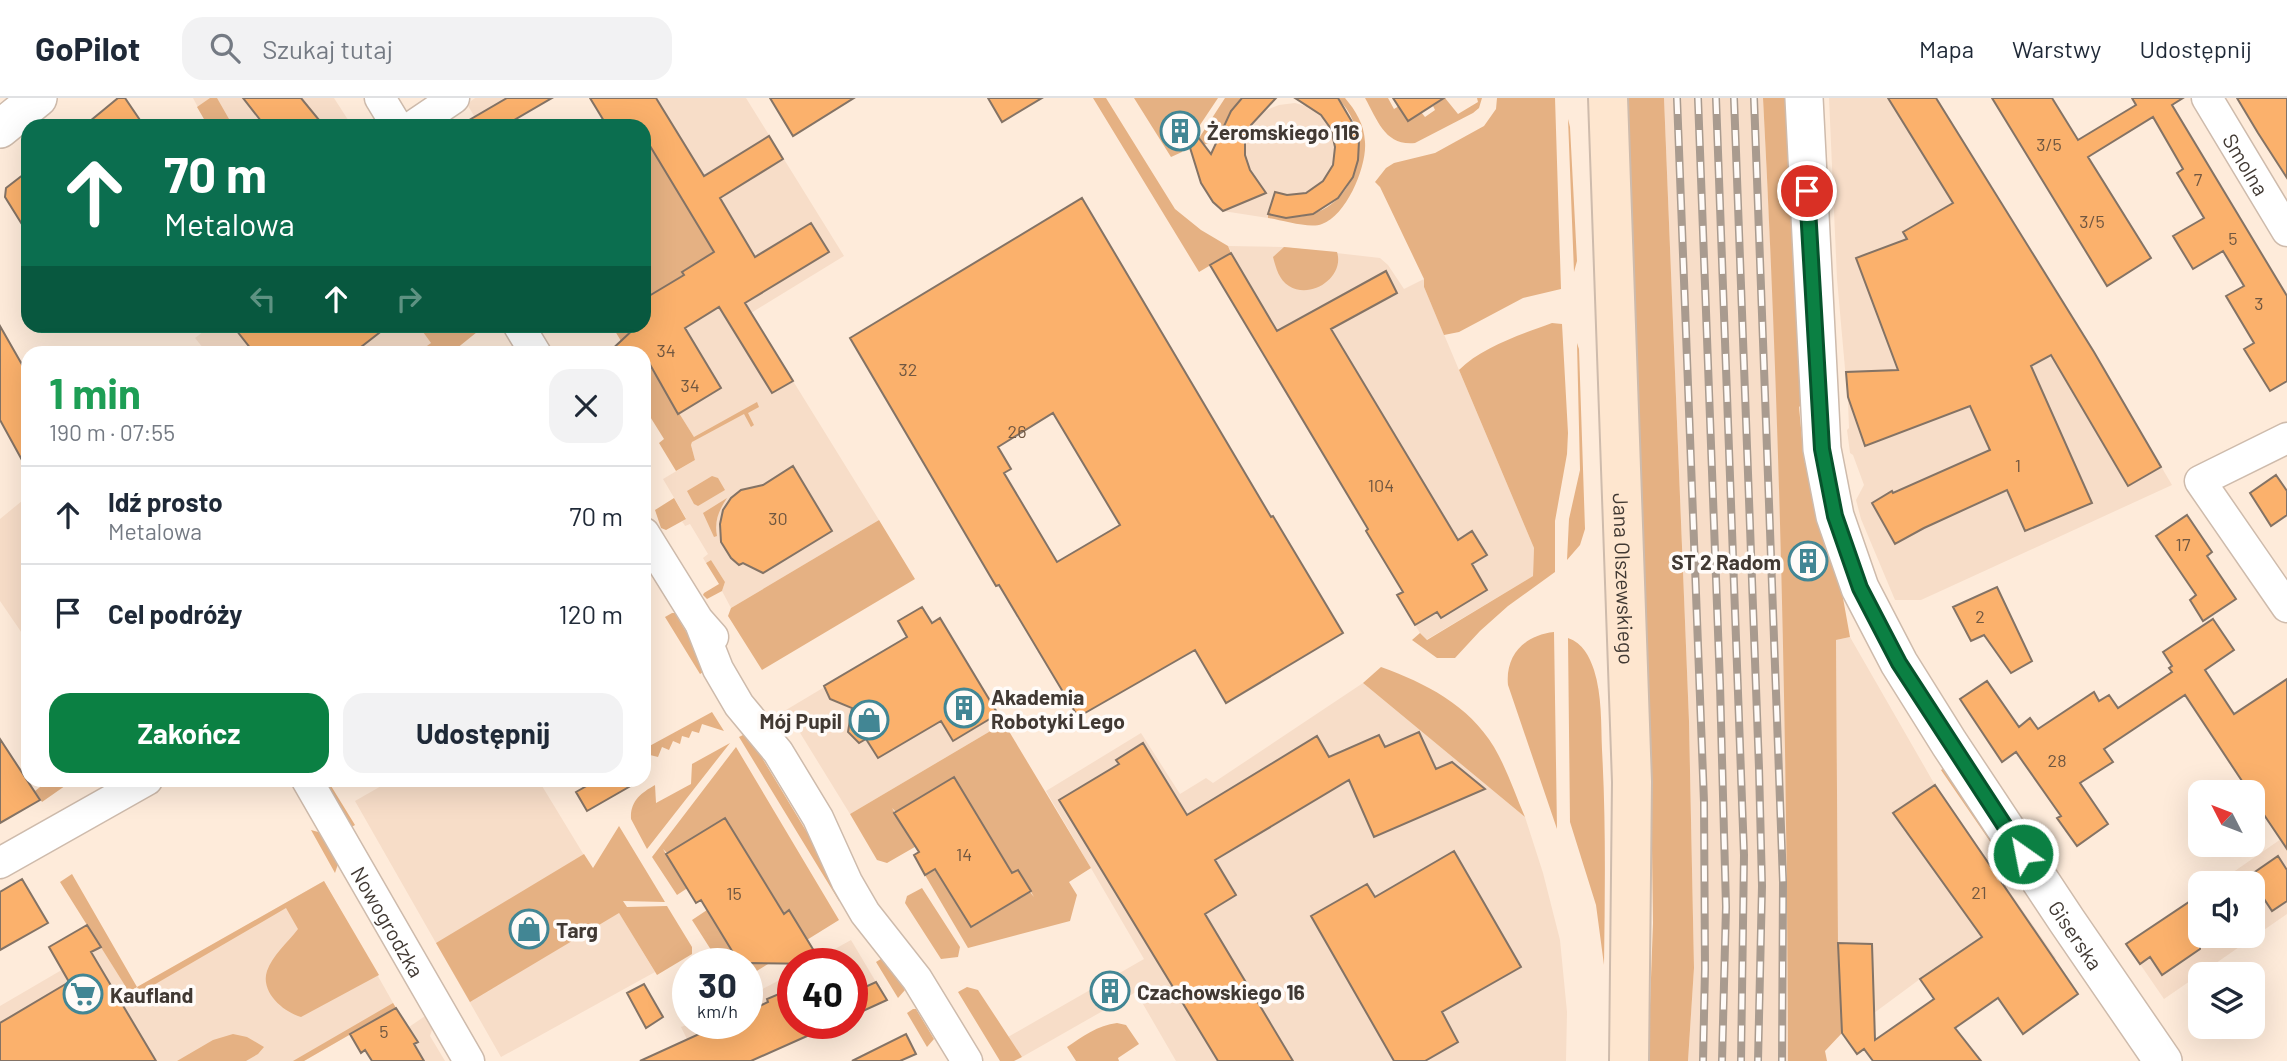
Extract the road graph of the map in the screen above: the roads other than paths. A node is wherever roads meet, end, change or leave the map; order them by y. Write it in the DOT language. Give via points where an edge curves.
graph roads {
  1 [pos="37,98"];
  2 [pos="380,98"];
  3 [pos="454,98"];
  4 [pos="1608,98"];
  5 [pos="1804,98"];
  6 [pos="2207,98"];
  7 [pos="393,119"];
  8 [pos="423,119"];
  9 [pos="0,129"];
  10 [pos="2287,231"];
  11 [pos="2287,438"];
  12 [pos="651,544"];
  13 [pos="2287,607"];
  14 [pos="135,787"];
  15 [pos="311,787"];
  16 [pos="0,863"];
  17 [pos="469,1061"];
  18 [pos="967,1061"];
  19 [pos="1629,1061"];
  20 [pos="2163,1061"];
  1 -- 9 [label="street"];
  2 -- 7 [label="street"];
  3 -- 8 [label="street"];
  4 -- 19 [label="main road, Jana Olszewskiego" via="1632,782"];
  5 -- 20 [label="street, Giserska" via="1822,449 1835,516 1860,588 1899,663 1949,743"];
  6 -- 10 [label="street, Smolna"];
  11 -- 13 [label="street" via="2200,481"];
  12 -- 18 [label="street" via="699,623 732,660 754,695 778,752 818,818 883,902 917,979"];
  14 -- 16 [label="street"];
  15 -- 17 [label="street, Nowogrodzka"];
}
